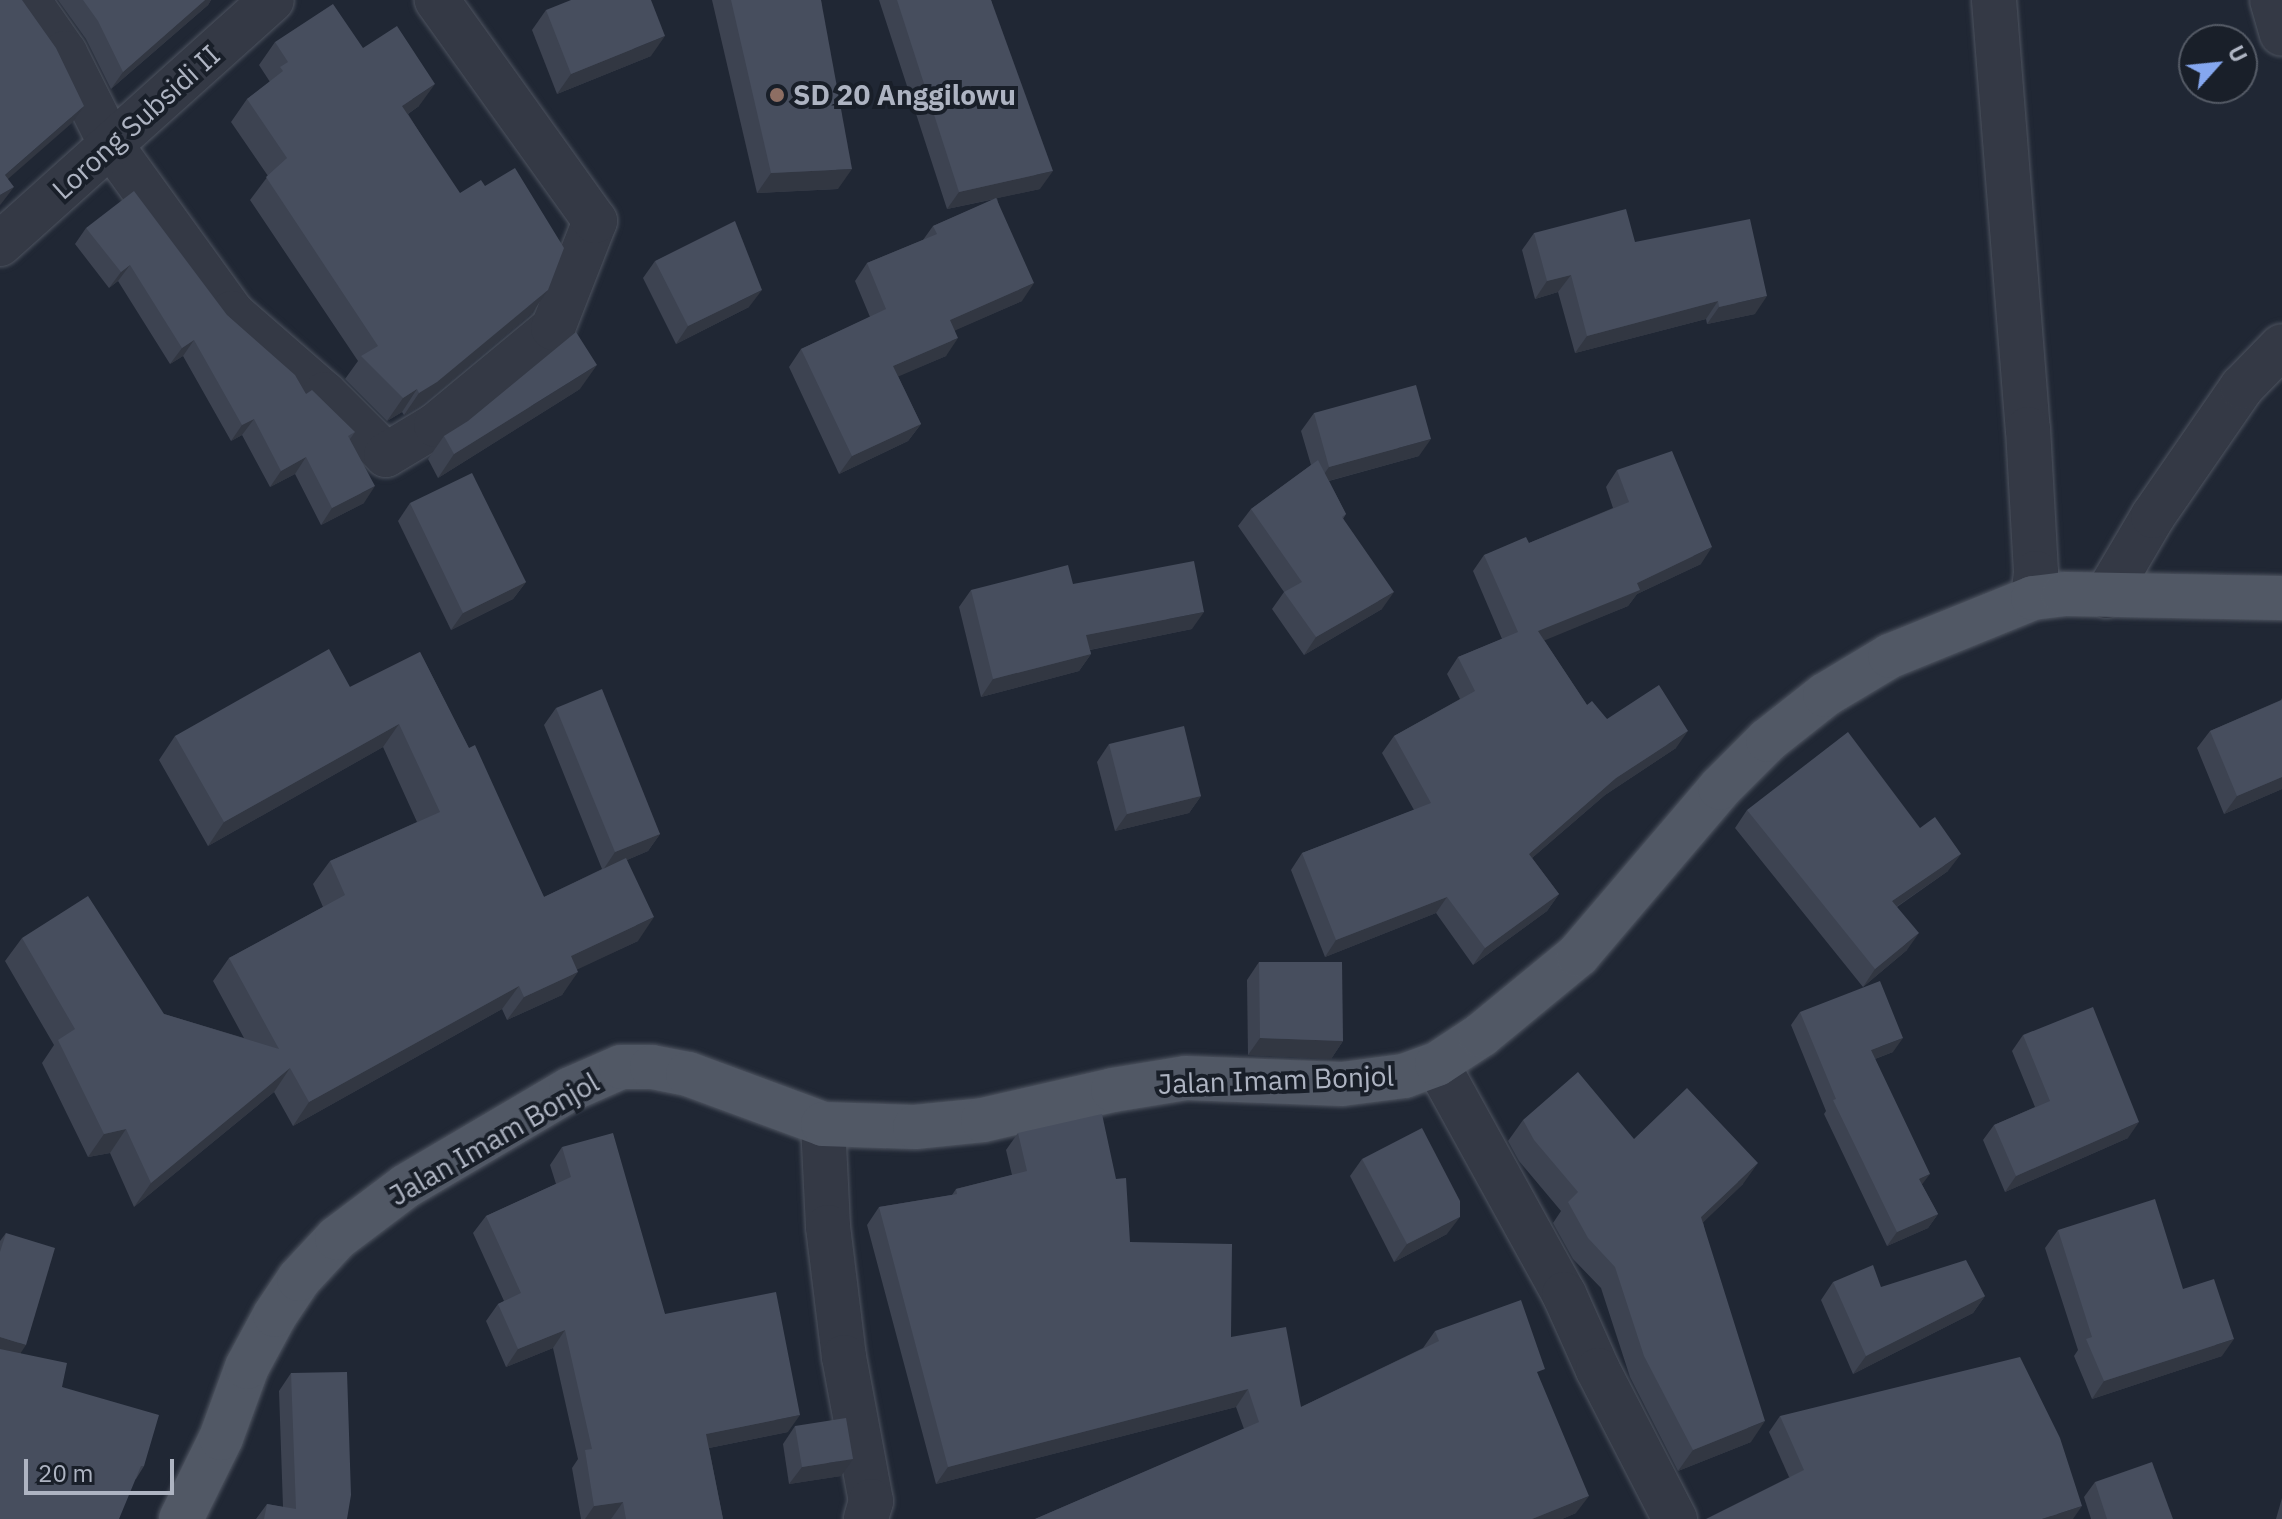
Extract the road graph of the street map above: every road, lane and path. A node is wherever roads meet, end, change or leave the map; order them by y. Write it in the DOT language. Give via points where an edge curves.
graph roads {
  1 [pos="28,0"];
  2 [pos="272,0"];
  3 [pos="437,0"];
  4 [pos="1994,0"];
  5 [pos="2272,0"];
  6 [pos="2282,34"];
  7 [pos="111,145"];
  8 [pos="0,244"];
  9 [pos="2282,346"];
  10 [pos="2106,596"];
  11 [pos="2033,598"];
  12 [pos="2282,598"];
  13 [pos="1437,1064"];
  14 [pos="823,1124"];
  15 [pos="181,1519"];
  16 [pos="866,1519"];
  17 [pos="1675,1519"];
  1 -- 7 [label="street" via="65,53"];
  2 -- 7 [label="street, Lorong Subsidi II"];
  3 -- 7 [label="street" via="595,221 553,328 436,425 386,455 232,313"];
  4 -- 11 [label="street" via="2028,429"];
  5 -- 6 [label="street"];
  7 -- 8 [label="street, Lorong Subsidi II"];
  9 -- 10 [label="street" via="2242,387 2153,516"];
  10 -- 11 [label="main road, Jalan Imam Bonjol"];
  10 -- 12 [label="main road, Jalan Imam Bonjol"];
  11 -- 13 [label="main road, Jalan Imam Bonjol" via="1890,656 1825,695 1768,740 1720,788 1578,955"];
  13 -- 14 [label="main road, Jalan Imam Bonjol" via="1404,1076 1342,1084 1186,1078 983,1120 915,1127"];
  13 -- 17 [label="street" via="1564,1294"];
  14 -- 15 [label="main road, Jalan Imam Bonjol" via="688,1074 621,1067 571,1089 418,1179 337,1238 299,1279 247,1367 221,1438"];
  14 -- 16 [label="street" via="828,1227 844,1357 871,1501"];
}
